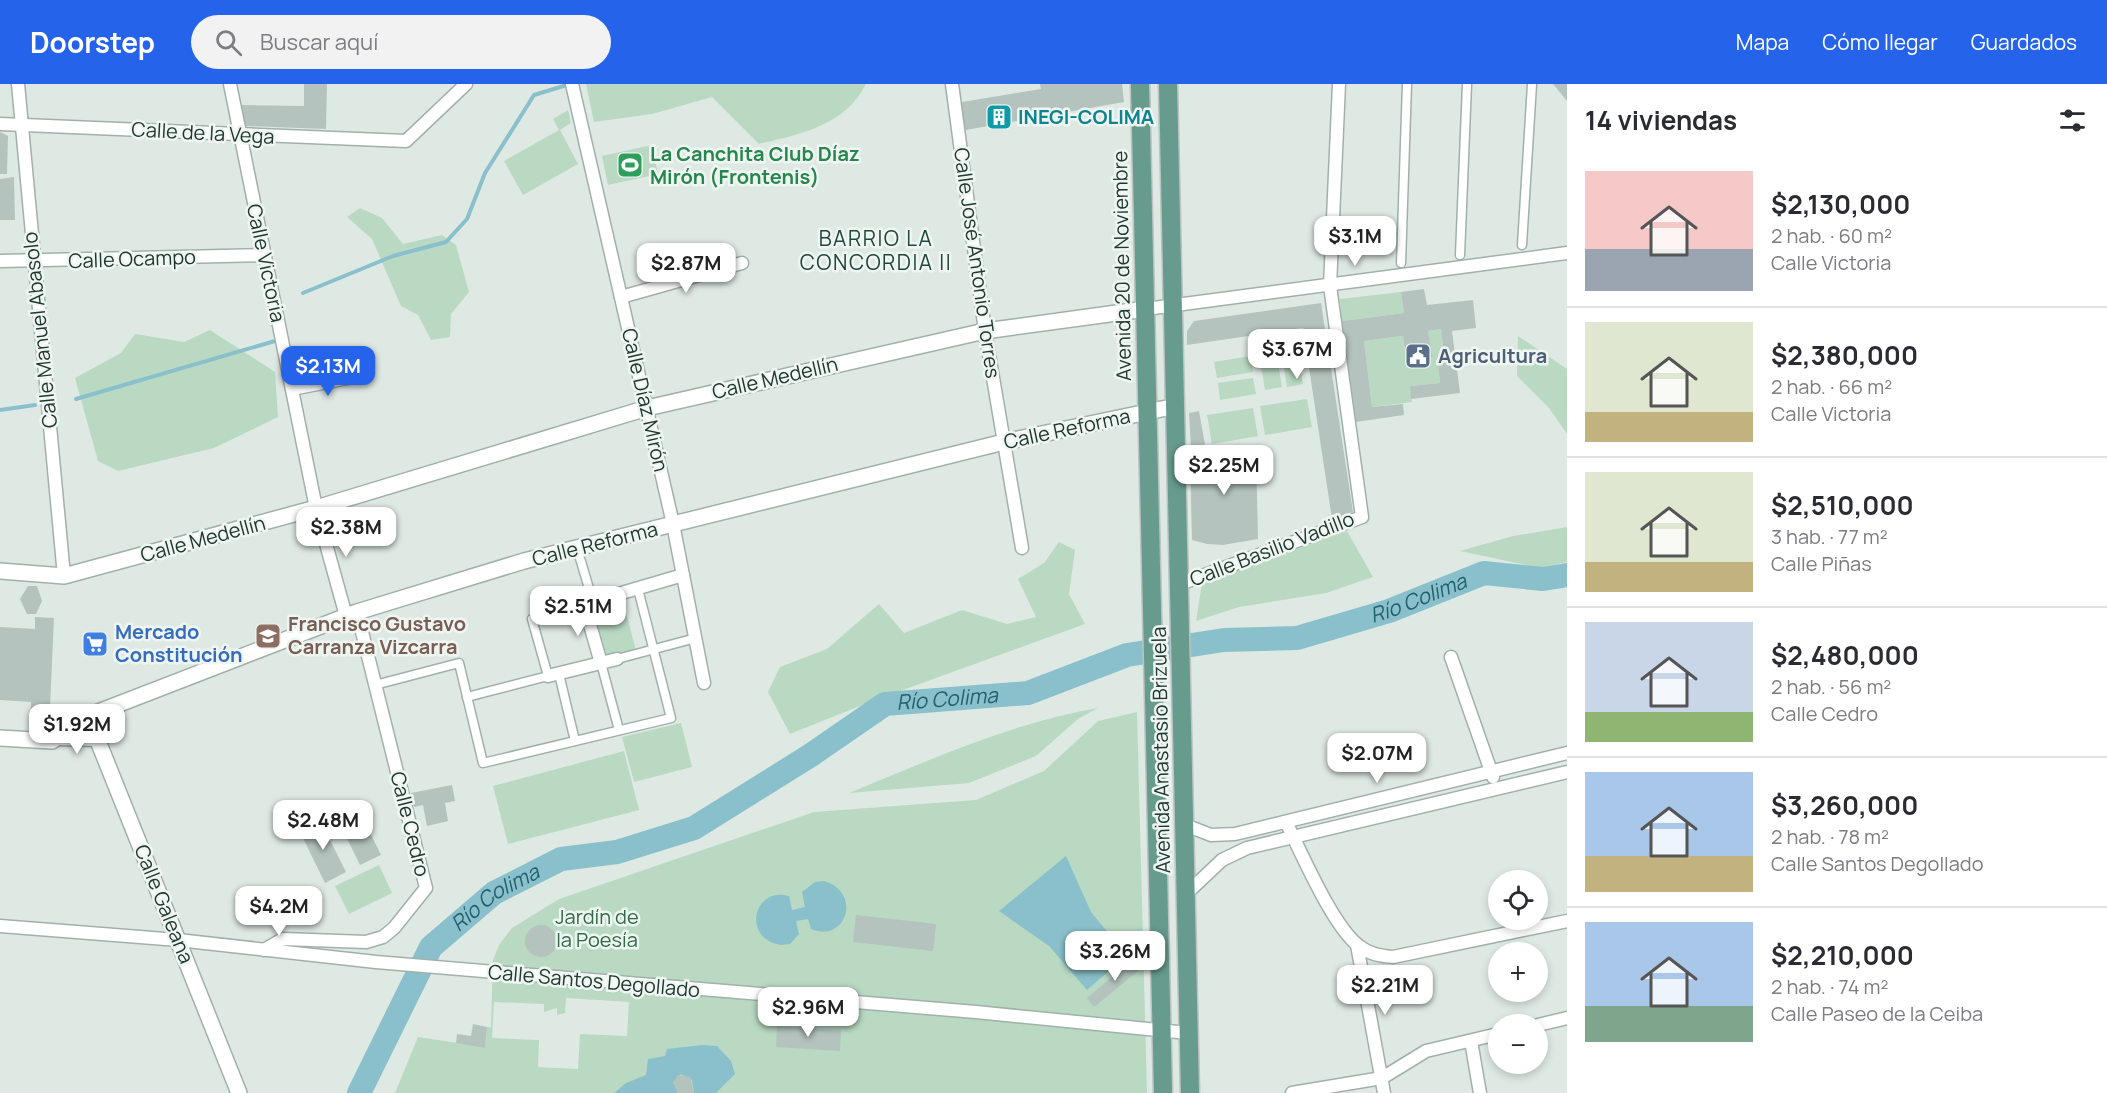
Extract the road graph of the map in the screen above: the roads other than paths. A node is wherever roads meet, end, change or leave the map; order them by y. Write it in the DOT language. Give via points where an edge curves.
graph roads {
  1 [pos="18,84"];
  2 [pos="230,84"];
  3 [pos="466,84"];
  4 [pos="952,84"];
  5 [pos="1140,84"];
  6 [pos="1168,84"];
  7 [pos="1339,84"];
  8 [pos="1407,84"];
  9 [pos="1467,84"];
  10 [pos="1532,84"];
  11 [pos="573,86"];
  12 [pos="0,124"];
  13 [pos="20,125"];
  14 [pos="240,136"];
  15 [pos="1522,245"];
  16 [pos="1567,253"];
  17 [pos="264,255"];
  18 [pos="1460,255"];
  19 [pos="0,261"];
  20 [pos="33,262"];
  21 [pos="1401,262"];
  22 [pos="742,263"];
  23 [pos="1330,286"];
  24 [pos="621,297"];
  25 [pos="1173,306"];
  26 [pos="1146,309"];
  27 [pos="985,331"];
  28 [pos="358,376"];
  29 [pos="292,389"];
  30 [pos="1176,406"];
  31 [pos="647,408"];
  32 [pos="1148,412"];
  33 [pos="1004,442"];
  34 [pos="316,508"];
  35 [pos="673,524"];
  36 [pos="577,548"];
  37 [pos="1022,548"];
  38 [pos="0,571"];
  39 [pos="683,575"];
  40 [pos="64,576"];
  41 [pos="638,589"];
  42 [pos="1180,591"];
  43 [pos="589,603"];
  44 [pos="352,614"];
  45 [pos="696,638"];
  46 [pos="654,649"];
  47 [pos="1450,657"];
  48 [pos="617,659"];
  49 [pos="601,663"];
  50 [pos="554,675"];
  51 [pos="704,683"];
  52 [pos="375,685"];
  53 [pos="467,697"];
  54 [pos="88,716"];
  55 [pos="619,730"];
  56 [pos="0,738"];
  57 [pos="57,739"];
  58 [pos="98,740"];
  59 [pos="575,741"];
  60 [pos="1567,753"];
  61 [pos="1491,772"];
  62 [pos="1567,772"];
  63 [pos="1451,781"];
  64 [pos="1498,789"];
  65 [pos="1456,799"];
  66 [pos="1286,822"];
  67 [pos="1185,825"];
  68 [pos="1294,838"];
  69 [pos="1186,894"];
  70 [pos="1567,921"];
  71 [pos="0,926"];
  72 [pos="178,940"];
  73 [pos="1357,945"];
  74 [pos="264,950"];
  75 [pos="1566,1022"];
  76 [pos="1548,1024"];
  77 [pos="1162,1030"];
  78 [pos="1188,1034"];
  79 [pos="1488,1037"];
  80 [pos="1471,1041"];
  81 [pos="1382,1078"];
  82 [pos="239,1093"];
  83 [pos="1163,1093"];
  84 [pos="1190,1093"];
  85 [pos="1292,1093"];
  86 [pos="1384,1093"];
  87 [pos="1480,1093"];
  1 -- 13 [label="street, Calle Manuel Abasolo"];
  2 -- 14 [label="street, Calle Victoria"];
  3 -- 14 [label="street, Calle de la Vega" via="406,141"];
  4 -- 27 [label="street, Calle José Antonio Torres"];
  5 -- 26 [label="main road, Avenida 20 de Noviembre"];
  6 -- 25 [label="main road"];
  7 -- 23 [label="street, Calle Basilio Vadillo"];
  8 -- 21 [label="street"];
  9 -- 18 [label="street"];
  10 -- 15 [label="street"];
  11 -- 24 [label="street, Calle Díaz Mirón"];
  12 -- 13 [label="street, Calle de la Vega"];
  13 -- 14 [label="street, Calle de la Vega"];
  13 -- 20 [label="street, Calle Manuel Abasolo"];
  14 -- 17 [label="street, Calle Victoria"];
  16 -- 23 [label="street, Calle Medellín"];
  17 -- 20 [label="street, Calle Ocampo"];
  17 -- 29 [label="street, Calle Victoria"];
  19 -- 20 [label="street, Calle Ocampo"];
  20 -- 40 [label="street, Calle Manuel Abasolo"];
  22 -- 24 [label="street"];
  23 -- 25 [label="street, Calle Medellín"];
  23 -- 42 [label="street, Calle Basilio Vadillo" via="1362,517"];
  24 -- 31 [label="street, Calle Díaz Mirón"];
  25 -- 26 [label="street, Calle Medellín"];
  25 -- 30 [label="main road"];
  26 -- 27 [label="street, Calle Medellín"];
  26 -- 32 [label="main road, Avenida 20 de Noviembre"];
  27 -- 31 [label="street, Calle Medellín"];
  27 -- 33 [label="street, Calle José Antonio Torres"];
  28 -- 29 [label="street"];
  29 -- 34 [label="street, Calle Victoria"];
  30 -- 32 [label="street, Calle Reforma"];
  30 -- 42 [label="main road, Avenida Anastasio Brizuela"];
  31 -- 34 [label="street, Calle Medellín"];
  31 -- 35 [label="street, Calle Díaz Mirón"];
  32 -- 33 [label="street, Calle Reforma"];
  32 -- 77 [label="main road, Avenida Anastasio Brizuela"];
  33 -- 35 [label="street, Calle Reforma"];
  33 -- 37 [label="street, Calle José Antonio Torres"];
  34 -- 40 [label="street, Calle Medellín"];
  34 -- 44 [label="street, Calle Victoria"];
  35 -- 36 [label="street, Calle Reforma"];
  35 -- 39 [label="street, Calle Díaz Mirón"];
  36 -- 43 [label="street"];
  36 -- 44 [label="street, Calle Reforma"];
  38 -- 40 [label="street, Calle Medellín"];
  39 -- 41 [label="street"];
  39 -- 45 [label="street, Calle Díaz Mirón"];
  41 -- 43 [label="street"];
  41 -- 46 [label="street"];
  42 -- 67 [label="main road, Avenida Anastasio Brizuela"];
  43 -- 49 [label="street"];
  43 -- 50 [label="street" via="532,619"];
  44 -- 52 [label="street, Calle Cedro"];
  44 -- 54 [label="street, Calle Reforma"];
  45 -- 46 [label="street"];
  45 -- 51 [label="street, Calle Díaz Mirón"];
  46 -- 48 [label="street"];
  46 -- 55 [label="street" via="671,718"];
  47 -- 61 [label="street"];
  48 -- 49 [label="street"];
  49 -- 50 [label="street"];
  49 -- 55 [label="street"];
  50 -- 53 [label="street"];
  50 -- 59 [label="street"];
  52 -- 53 [label="street" via="459,663"];
  52 -- 74 [label="street, Calle Cedro" via="426,888 383,937 366,942 283,939"];
  53 -- 59 [label="street" via="483,763"];
  54 -- 57 [label="street, Calle Reforma"];
  54 -- 58 [label="street, Calle Galeana"];
  55 -- 59 [label="street"];
  56 -- 57 [label="street"];
  57 -- 58 [label="street"];
  58 -- 72 [label="street, Calle Galeana"];
  60 -- 61 [label="street"];
  61 -- 63 [label="street"];
  61 -- 64 [label="street"];
  62 -- 64 [label="street"];
  63 -- 65 [label="street"];
  63 -- 66 [label="street"];
  64 -- 65 [label="street"];
  65 -- 68 [label="street"];
  66 -- 67 [label="street" via="1226,835 1211,835"];
  66 -- 68 [label="street"];
  67 -- 69 [label="main road, Avenida Anastasio Brizuela"];
  68 -- 69 [label="street" via="1247,848 1222,860"];
  68 -- 73 [label="street" via="1334,915"];
  69 -- 78 [label="main road, Avenida Anastasio Brizuela"];
  70 -- 73 [label="street" via="1393,957 1377,956"];
  71 -- 72 [label="street, Calle Santos Degollado"];
  72 -- 74 [label="street, Calle Santos Degollado"];
  72 -- 82 [label="street, Calle Galeana"];
  73 -- 81 [label="street"];
  74 -- 77 [label="street, Calle Santos Degollado"];
  75 -- 76 [label="street"];
  77 -- 78 [label="street, Calle Santos Degollado"];
  77 -- 83 [label="main road, Avenida Anastasio Brizuela"];
  78 -- 84 [label="main road, Avenida Anastasio Brizuela"];
  79 -- 80 [label="street"];
  80 -- 81 [label="street" via="1426,1051"];
  80 -- 87 [label="street"];
  81 -- 85 [label="street"];
  81 -- 86 [label="street"];
}
